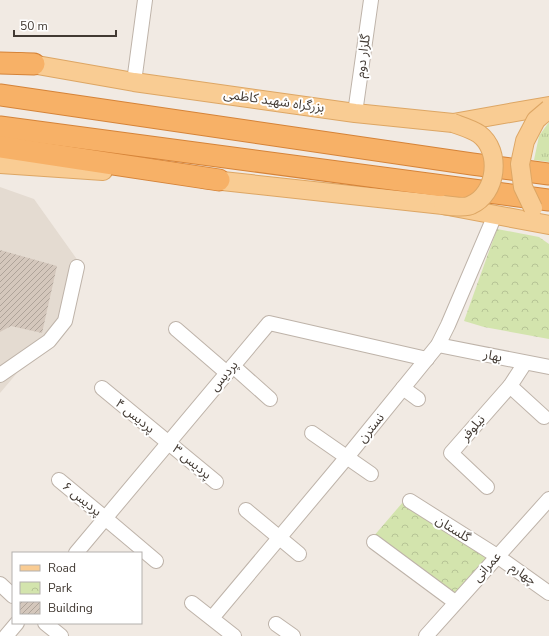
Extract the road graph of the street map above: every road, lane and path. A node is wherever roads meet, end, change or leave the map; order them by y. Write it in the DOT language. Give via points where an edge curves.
graph roads {
  1 [pos="145,0"];
  2 [pos="372,0"];
  3 [pos="0,58"];
  4 [pos="0,63"];
  5 [pos="34,64"];
  6 [pos="134,82"];
  7 [pos="0,95"];
  8 [pos="549,106"];
  9 [pos="549,109"];
  10 [pos="355,113"];
  11 [pos="453,123"];
  12 [pos="0,127"];
  13 [pos="0,147"];
  14 [pos="0,164"];
  15 [pos="549,174"];
  16 [pos="219,180"];
  17 [pos="549,200"];
  18 [pos="443,205"];
  19 [pos="495,215"];
  20 [pos="549,225"];
  21 [pos="77,267"];
  22 [pos="176,329"];
  23 [pos="438,345"];
  24 [pos="427,359"];
  25 [pos="525,363"];
  26 [pos="549,368"];
  27 [pos="230,370"];
  28 [pos="0,375"];
  29 [pos="510,386"];
  30 [pos="102,388"];
  31 [pos="403,388"];
  32 [pos="270,399"];
  33 [pos="418,399"];
  34 [pos="544,417"];
  35 [pos="312,433"];
  36 [pos="169,443"];
  37 [pos="347,457"];
  38 [pos="371,474"];
  39 [pos="59,480"];
  40 [pos="216,482"];
  41 [pos="487,487"];
  42 [pos="410,501"];
  43 [pos="547,505"];
  44 [pos="246,510"];
  45 [pos="105,518"];
  46 [pos="280,538"];
  47 [pos="374,542"];
  48 [pos="77,552"];
  49 [pos="299,554"];
  50 [pos="497,556"];
  51 [pos="156,561"];
  52 [pos="0,584"];
  53 [pos="549,593"];
  54 [pos="12,595"];
  55 [pos="455,602"];
  56 [pos="192,603"];
  57 [pos="212,618"];
  58 [pos="16,624"];
  59 [pos="46,624"];
  60 [pos="276,624"];
  61 [pos="6,636"];
  62 [pos="61,636"];
  63 [pos="234,636"];
  64 [pos="293,636"];
  65 [pos="426,636"];
  1 -- 6 [label="street"];
  2 -- 10 [label="street, گلزار دوم"];
  3 -- 5 [label="main road, بزرگراه شهید کاظمی"];
  4 -- 5 [label="highway"];
  5 -- 6 [label="main road, بزرگراه شهید کاظمی"];
  6 -- 10 [label="main road, بزرگراه شهید کاظمی"];
  7 -- 15 [label="highway"];
  8 -- 11 [label="main road, بزرگراه شهید کاظمی"];
  9 -- 20 [label="main road, bridge" via="536,120 525,141 520,164 526,194 533,208"];
  10 -- 11 [label="main road, بزرگراه شهید کاظمی"];
  11 -- 18 [label="main road, bridge" via="479,134 488,145 493,158 494,172 490,186 482,198 470,206"];
  12 -- 17 [label="highway"];
  13 -- 16 [label="highway"];
  14 -- 16 [label="main road"];
  16 -- 18 [label="main road"];
  18 -- 19 [label="main road"];
  19 -- 20 [label="main road"];
  19 -- 23 [label="street, نسترن"];
  21 -- 28 [label="street" via="65,321 50,341"];
  22 -- 27 [label="street"];
  23 -- 24 [label="street, نسترن"];
  23 -- 25 [label="street, بهار"];
  24 -- 27 [label="street, پردیس" via="269,323"];
  24 -- 31 [label="street, نسترن"];
  25 -- 26 [label="street, بهار"];
  25 -- 29 [label="street, نیلوفر"];
  27 -- 32 [label="street"];
  27 -- 36 [label="street, پردیس"];
  29 -- 34 [label="street"];
  29 -- 41 [label="street, نیلوفر" via="451,453"];
  30 -- 36 [label="street, پردیس ۴"];
  31 -- 33 [label="street"];
  31 -- 37 [label="street, نسترن"];
  35 -- 37 [label="street"];
  36 -- 40 [label="street, پردیس ۳"];
  36 -- 45 [label="street, پردیس"];
  37 -- 38 [label="street"];
  37 -- 46 [label="street, نسترن"];
  39 -- 45 [label="street, پردیس ۶"];
  42 -- 50 [label="street, گلستان"];
  43 -- 50 [label="street, عمرانی"];
  44 -- 46 [label="street"];
  45 -- 48 [label="street, پردیس"];
  45 -- 51 [label="street, پردیس ۶"];
  46 -- 49 [label="street"];
  46 -- 57 [label="street, نسترن"];
  47 -- 55 [label="street"];
  50 -- 53 [label="street, چهارم"];
  50 -- 55 [label="street, عمرانی"];
  52 -- 54 [label="street"];
  55 -- 65 [label="street, عمرانی"];
  56 -- 57 [label="street"];
  57 -- 63 [label="street"];
  58 -- 61 [label="street"];
  59 -- 62 [label="street"];
  60 -- 64 [label="street"];
}
